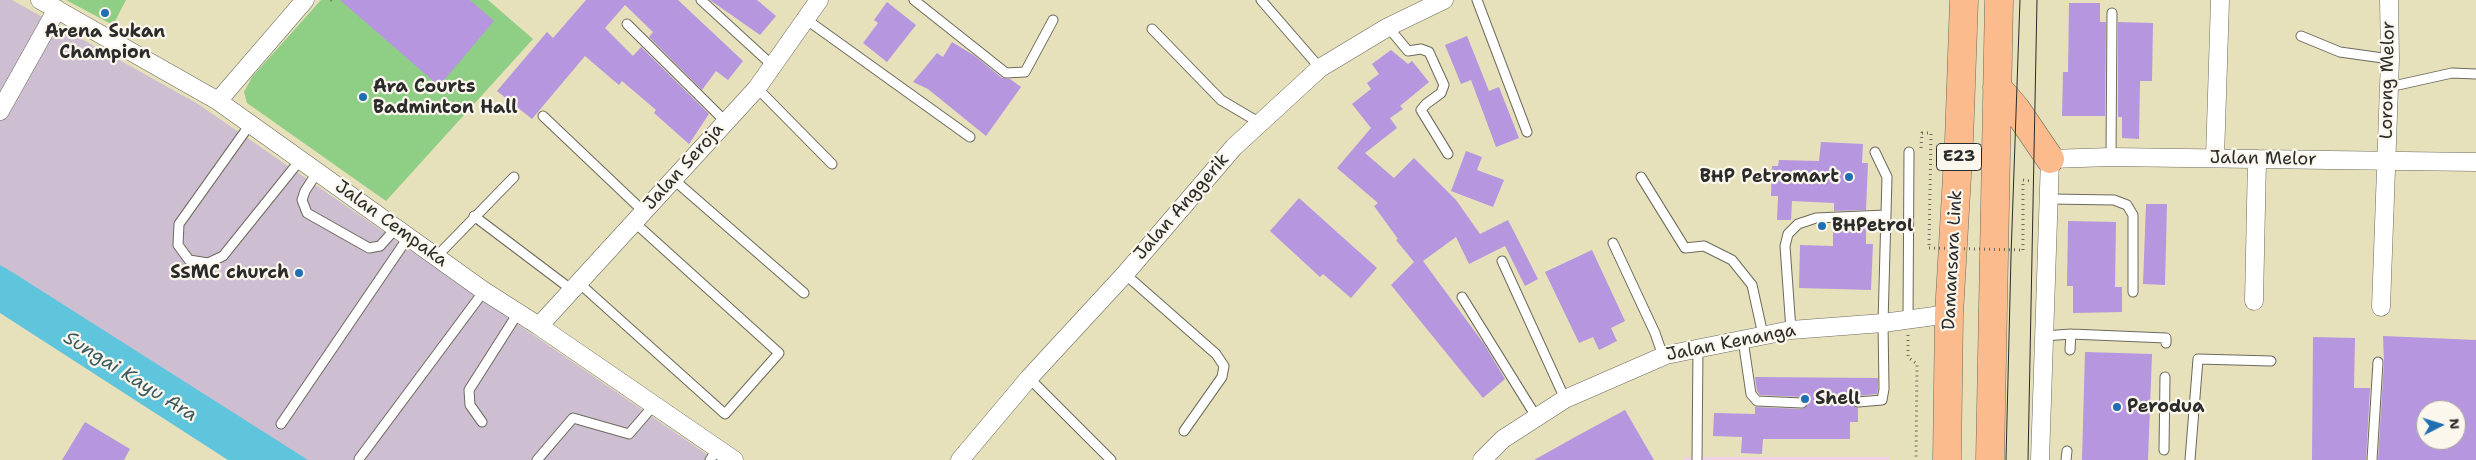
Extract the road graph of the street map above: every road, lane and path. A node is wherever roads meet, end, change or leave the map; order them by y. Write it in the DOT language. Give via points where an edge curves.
graph roads {
  1 [pos="40,0"];
  2 [pos="306,0"];
  3 [pos="700,0"];
  4 [pos="819,0"];
  5 [pos="914,0"];
  6 [pos="1261,0"];
  7 [pos="1444,0"];
  8 [pos="1478,0"];
  9 [pos="1964,0"];
  10 [pos="1999,0"];
  11 [pos="2220,0"];
  12 [pos="2390,0"];
  13 [pos="1421,4"];
  14 [pos="57,9"];
  15 [pos="2112,12"];
  16 [pos="807,20"];
  17 [pos="1053,20"];
  18 [pos="627,24"];
  19 [pos="1388,27"];
  20 [pos="1152,29"];
  21 [pos="2300,36"];
  22 [pos="2390,59"];
  23 [pos="773,66"];
  24 [pos="1320,68"];
  25 [pos="2476,74"];
  26 [pos="1997,86"];
  27 [pos="2389,87"];
  28 [pos="757,88"];
  29 [pos="218,101"];
  30 [pos="0,111"];
  31 [pos="543,116"];
  32 [pos="725,121"];
  33 [pos="251,123"];
  34 [pos="1260,123"];
  35 [pos="1527,132"];
  36 [pos="970,137"];
  37 [pos="1875,152"];
  38 [pos="1909,152"];
  39 [pos="1921,152"];
  40 [pos="1448,154"];
  41 [pos="2111,157"];
  42 [pos="2215,158"];
  43 [pos="2050,159"];
  44 [pos="2257,159"];
  45 [pos="301,160"];
  46 [pos="2386,161"];
  47 [pos="2476,162"];
  48 [pos="832,164"];
  49 [pos="318,171"];
  50 [pos="514,177"];
  51 [pos="1641,177"];
  52 [pos="673,179"];
  53 [pos="2031,189"];
  54 [pos="2050,199"];
  55 [pos="474,216"];
  56 [pos="1886,216"];
  57 [pos="639,217"];
  58 [pos="403,232"];
  59 [pos="1613,243"];
  60 [pos="436,257"];
  61 [pos="1502,261"];
  62 [pos="1124,274"];
  63 [pos="575,287"];
  64 [pos="484,291"];
  65 [pos="2133,292"];
  66 [pos="804,293"];
  67 [pos="1462,297"];
  68 [pos="2254,301"];
  69 [pos="2381,307"];
  70 [pos="518,312"];
  71 [pos="1949,314"];
  72 [pos="1908,318"];
  73 [pos="1883,323"];
  74 [pos="540,326"];
  75 [pos="1791,330"];
  76 [pos="2071,334"];
  77 [pos="1763,335"];
  78 [pos="2044,336"];
  79 [pos="1743,340"];
  80 [pos="2166,343"];
  81 [pos="1698,347"];
  82 [pos="2070,350"];
  83 [pos="1663,356"];
  84 [pos="2271,361"];
  85 [pos="2378,362"];
  86 [pos="2165,377"];
  87 [pos="1029,378"];
  88 [pos="1565,399"];
  89 [pos="1858,402"];
  90 [pos="1802,403"];
  91 [pos="654,405"];
  92 [pos="1537,418"];
  93 [pos="482,422"];
  94 [pos="281,424"];
  95 [pos="1184,431"];
  96 [pos="2164,450"];
  97 [pos="714,454"];
  98 [pos="359,459"];
  99 [pos="537,460"];
  100 [pos="734,460"];
  101 [pos="960,460"];
  102 [pos="1111,460"];
  103 [pos="1482,460"];
  104 [pos="1697,460"];
  105 [pos="1916,460"];
  106 [pos="1947,460"];
  107 [pos="1990,460"];
  108 [pos="2040,460"];
  109 [pos="2190,460"];
  110 [pos="2372,460"];
  1 -- 14 [label="street, Jalan Cempaka"];
  2 -- 29 [label="street"];
  3 -- 23 [label="lane"];
  4 -- 16 [label="street, Jalan Seroja"];
  5 -- 17 [label="lane" via="1006,73 1025,72"];
  6 -- 24 [label="lane"];
  7 -- 13 [label="street, Jalan Anggerik"];
  8 -- 35 [label="lane"];
  9 -- 71 [label="highway, Damansara Link / E23" via="1960,141"];
  10 -- 26 [label="highway, E23"];
  11 -- 42 [label="street"];
  12 -- 22 [label="street, Lorong Melor"];
  13 -- 19 [label="street, Jalan Anggerik"];
  14 -- 29 [label="street, Jalan Cempaka"];
  14 -- 30 [label="street"];
  15 -- 41 [label="lane"];
  16 -- 23 [label="street, Jalan Seroja"];
  16 -- 36 [label="lane"];
  18 -- 32 [label="lane"];
  19 -- 24 [label="street, Jalan Anggerik"];
  19 -- 40 [label="lane" via="1408,52 1421,49 1429,52 1444,85 1441,93 1421,110"];
  20 -- 34 [label="lane" via="1221,100"];
  21 -- 22 [label="lane" via="2340,52"];
  22 -- 27 [label="street, Lorong Melor"];
  23 -- 28 [label="street, Jalan Seroja"];
  24 -- 34 [label="street, Jalan Anggerik"];
  25 -- 27 [label="lane" via="2452,73"];
  26 -- 43 [label="highway"];
  26 -- 107 [label="highway, E23"];
  27 -- 46 [label="street, Lorong Melor"];
  28 -- 32 [label="street, Jalan Seroja"];
  28 -- 48 [label="lane"];
  29 -- 33 [label="street, Jalan Cempaka"];
  31 -- 57 [label="lane"];
  32 -- 52 [label="street, Jalan Seroja"];
  33 -- 45 [label="street, Jalan Cempaka"];
  33 -- 45 [label="lane" via="179,224 178,244 189,260 208,263 223,256"];
  34 -- 62 [label="street, Jalan Anggerik" via="1234,147"];
  37 -- 56 [label="lane" via="1887,177"];
  38 -- 72 [label="lane"];
  39 -- 53 [label="path, bridge" via="1922,133 1931,133 1929,248 2023,250 2023,180 2031,180"];
  41 -- 42 [label="street, Jalan Melor"];
  41 -- 43 [label="street, Jalan Melor"];
  42 -- 44 [label="street, Jalan Melor"];
  43 -- 54 [label="street"];
  44 -- 46 [label="street, Jalan Melor"];
  44 -- 68 [label="street"];
  45 -- 49 [label="street, Jalan Cempaka"];
  46 -- 47 [label="street, Jalan Melor"];
  46 -- 69 [label="street, Lorong Melor"];
  49 -- 58 [label="street, Jalan Cempaka"];
  49 -- 58 [label="lane" via="302,200 307,213 370,248 380,246"];
  50 -- 55 [label="lane"];
  51 -- 77 [label="lane" via="1685,248 1704,246 1732,260 1752,286"];
  52 -- 57 [label="street, Jalan Seroja"];
  52 -- 66 [label="lane"];
  54 -- 65 [label="lane" via="2114,200 2127,205 2133,215"];
  54 -- 78 [label="street"];
  55 -- 60 [label="lane"];
  55 -- 63 [label="lane"];
  56 -- 73 [label="lane"];
  56 -- 75 [label="lane" via="1816,218 1798,224 1788,234 1785,246"];
  57 -- 63 [label="street, Jalan Seroja"];
  57 -- 63 [label="lane" via="779,353 725,414"];
  58 -- 60 [label="street, Jalan Cempaka"];
  58 -- 94 [label="lane"];
  59 -- 83 [label="lane"];
  60 -- 64 [label="street, Jalan Cempaka"];
  61 -- 88 [label="lane"];
  62 -- 87 [label="street, Jalan Anggerik"];
  62 -- 95 [label="lane" via="1216,354 1224,366 1222,377"];
  63 -- 74 [label="street, Jalan Seroja"];
  64 -- 70 [label="street, Jalan Cempaka"];
  64 -- 98 [label="lane"];
  67 -- 92 [label="lane"];
  70 -- 74 [label="street, Jalan Cempaka"];
  70 -- 93 [label="lane" via="469,390 470,405"];
  71 -- 72 [label="street, Jalan Kenanga"];
  71 -- 106 [label="highway, Damansara Link / E23"];
  72 -- 73 [label="street, Jalan Kenanga"];
  72 -- 105 [label="path" via="1908,358 1917,364"];
  73 -- 75 [label="street, Jalan Kenanga"];
  73 -- 89 [label="lane" via="1883,396 1880,401"];
  74 -- 91 [label="street, Jalan Cempaka"];
  75 -- 77 [label="street, Jalan Kenanga"];
  76 -- 78 [label="lane"];
  76 -- 80 [label="lane" via="2166,338"];
  76 -- 82 [label="lane"];
  77 -- 79 [label="street, Jalan Kenanga"];
  78 -- 108 [label="street"];
  79 -- 81 [label="street, Jalan Kenanga"];
  79 -- 90 [label="lane" via="1751,394 1757,401"];
  81 -- 83 [label="street, Jalan Kenanga"];
  81 -- 104 [label="lane"];
  83 -- 88 [label="street, Jalan Kenanga"];
  84 -- 109 [label="lane" via="2198,359"];
  85 -- 110 [label="lane"];
  86 -- 96 [label="lane"];
  87 -- 101 [label="street, Jalan Anggerik"];
  87 -- 102 [label="lane"];
  88 -- 92 [label="street, Jalan Kenanga"];
  91 -- 97 [label="street, Jalan Cempaka"];
  91 -- 99 [label="lane" via="629,434 573,418"];
  92 -- 103 [label="street, Jalan Kenanga" via="1503,439"];
  97 -- 100 [label="street, Jalan Cempaka"];
}
